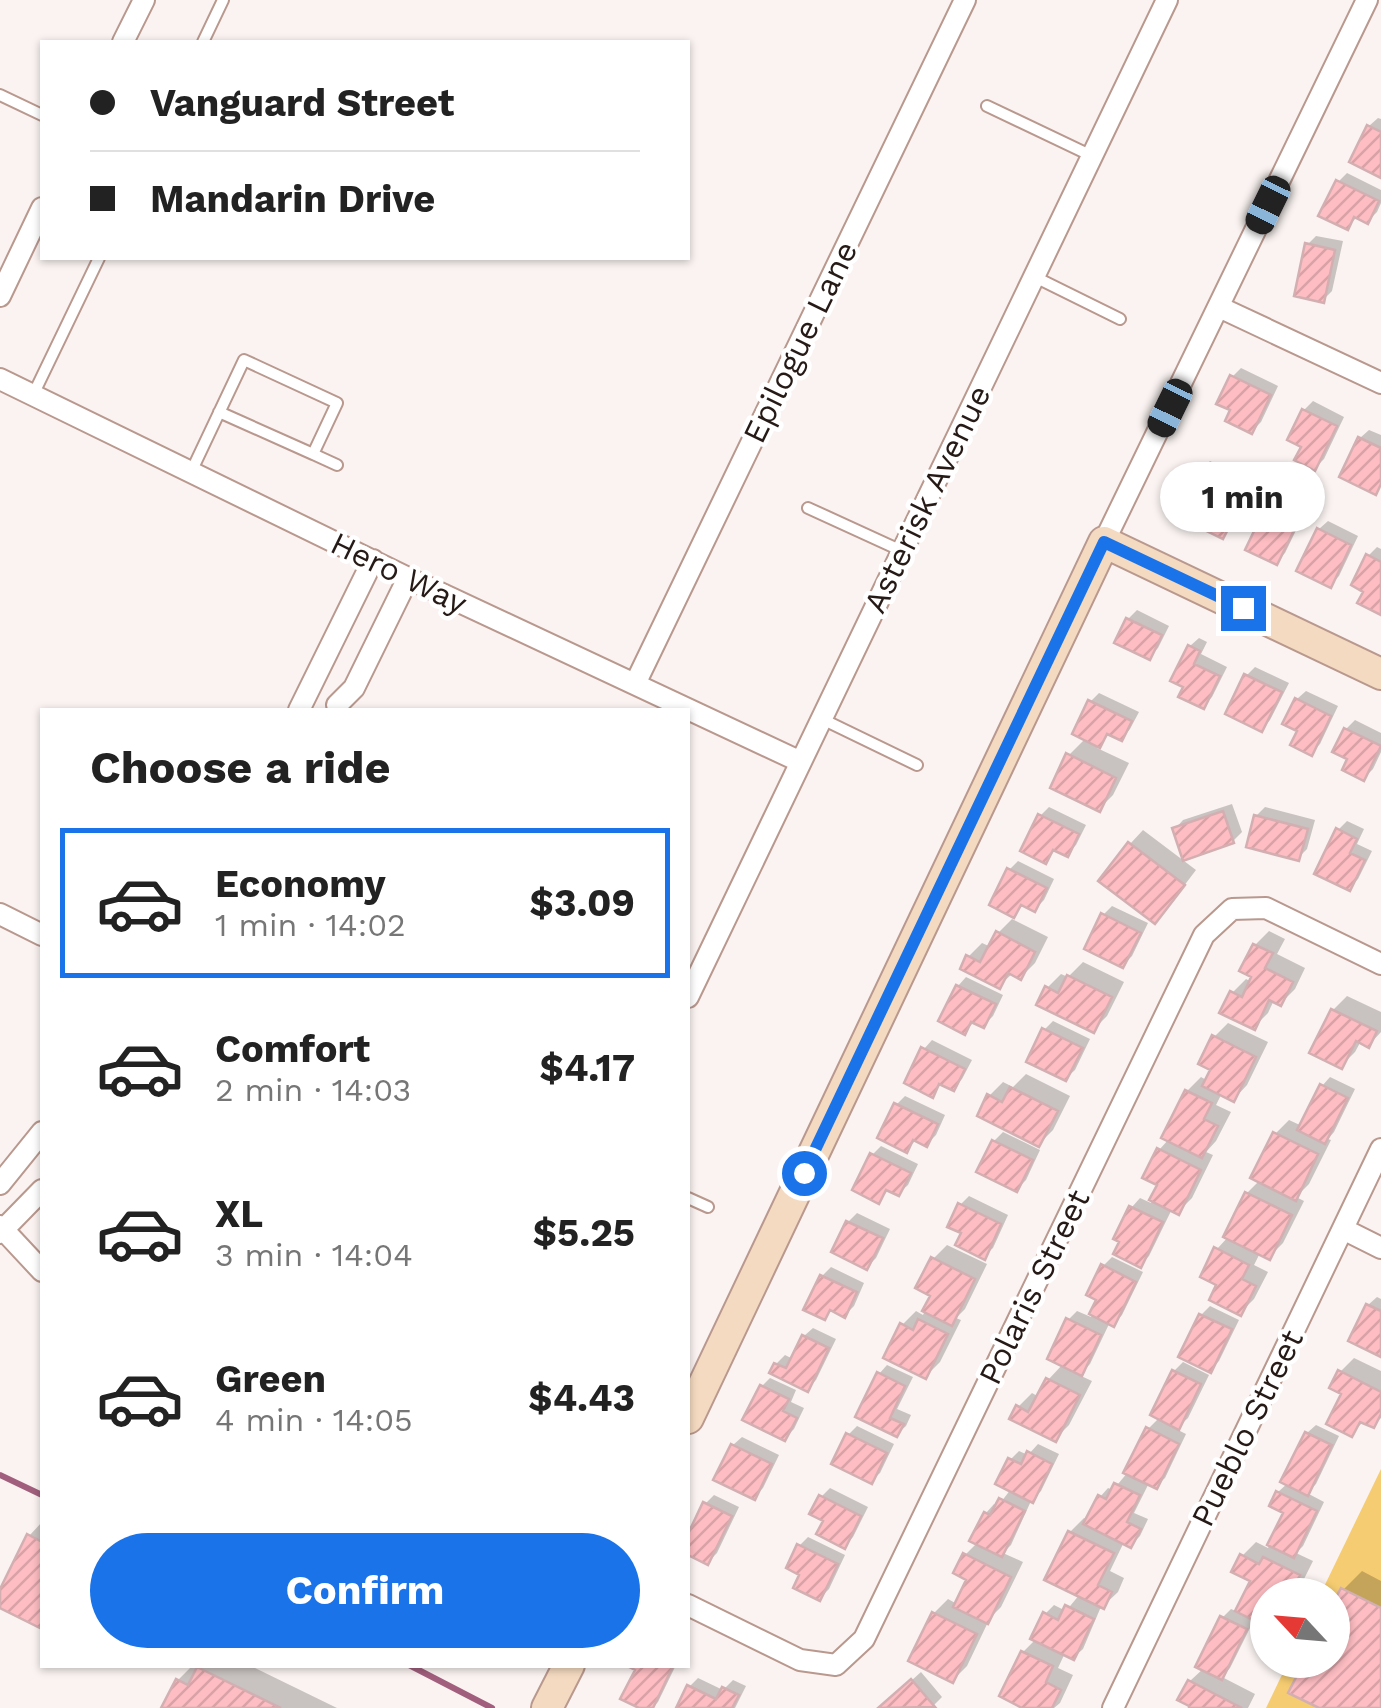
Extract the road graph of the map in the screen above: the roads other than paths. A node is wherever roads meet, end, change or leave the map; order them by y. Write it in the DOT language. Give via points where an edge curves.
graph roads {
  1 [pos="144,0"];
  2 [pos="223,0"];
  3 [pos="965,0"];
  4 [pos="1167,0"];
  5 [pos="1367,0"];
  6 [pos="124,40"];
  7 [pos="204,40"];
  8 [pos="0,95"];
  9 [pos="987,106"];
  10 [pos="40,114"];
  11 [pos="1092,156"];
  12 [pos="40,212"];
  13 [pos="98,260"];
  14 [pos="1034,277"];
  15 [pos="0,296"];
  16 [pos="1219,308"];
  17 [pos="1120,319"];
  18 [pos="0,379"];
  19 [pos="1381,382"];
  20 [pos="33,395"];
  21 [pos="219,412"];
  22 [pos="313,454"];
  23 [pos="338,465"];
  24 [pos="191,472"];
  25 [pos="808,508"];
  26 [pos="1104,542"];
  27 [pos="902,552"];
  28 [pos="373,560"];
  29 [pos="408,578"];
  30 [pos="1381,674"];
  31 [pos="635,684"];
  32 [pos="349,701"];
  33 [pos="301,708"];
  34 [pos="686,708"];
  35 [pos="690,710"];
  36 [pos="821,718"];
  37 [pos="800,762"];
  38 [pos="918,766"];
  39 [pos="0,914"];
  40 [pos="40,934"];
  41 [pos="1381,964"];
  42 [pos="690,993"];
  43 [pos="40,1134"];
  44 [pos="1381,1149"];
  45 [pos="0,1184"];
  46 [pos="40,1192"];
  47 [pos="690,1199"];
  48 [pos="708,1207"];
  49 [pos="1342,1229"];
  50 [pos="1,1230"];
  51 [pos="1381,1248"];
  52 [pos="40,1269"];
  53 [pos="690,1414"];
  54 [pos="690,1606"];
  55 [pos="567,1668"];
  56 [pos="547,1708"];
  57 [pos="1113,1708"];
  1 -- 6 [label="street"];
  2 -- 7 [label="lane"];
  3 -- 31 [label="street, Epilogue Lane"];
  4 -- 11 [label="street, Asterisk Avenue"];
  5 -- 16 [label="street"];
  8 -- 10 [label="lane"];
  9 -- 11 [label="lane"];
  11 -- 14 [label="street, Asterisk Avenue"];
  12 -- 15 [label="street"];
  13 -- 20 [label="lane"];
  14 -- 17 [label="lane"];
  14 -- 27 [label="street, Asterisk Avenue"];
  16 -- 19 [label="street"];
  16 -- 26 [label="street"];
  18 -- 20 [label="street, Hero Way"];
  20 -- 24 [label="street, Hero Way"];
  21 -- 22 [label="lane"];
  21 -- 22 [label="lane" via="244,360 337,403"];
  21 -- 24 [label="lane"];
  22 -- 23 [label="lane"];
  24 -- 28 [label="street, Hero Way"];
  25 -- 27 [label="lane"];
  26 -- 30 [label="street"];
  26 -- 53 [label="street"];
  27 -- 36 [label="street, Asterisk Avenue"];
  28 -- 29 [label="street, Hero Way"];
  28 -- 33 [label="street"];
  29 -- 31 [label="street, Hero Way"];
  29 -- 32 [label="street"];
  31 -- 34 [label="street, Hero Way"];
  35 -- 37 [label="street, Hero Way"];
  36 -- 37 [label="street, Asterisk Avenue"];
  36 -- 38 [label="lane"];
  37 -- 42 [label="street, Asterisk Avenue"];
  39 -- 40 [label="street"];
  41 -- 54 [label="street, Polaris Street" via="1266,908 1232,909 1204,935 864,1640 836,1665 800,1660"];
  43 -- 45 [label="street"];
  44 -- 49 [label="street, Pueblo Street"];
  46 -- 50 [label="street"];
  47 -- 48 [label="lane"];
  49 -- 51 [label="street"];
  49 -- 57 [label="street, Pueblo Street"];
  50 -- 52 [label="street"];
  55 -- 56 [label="street"];
}
